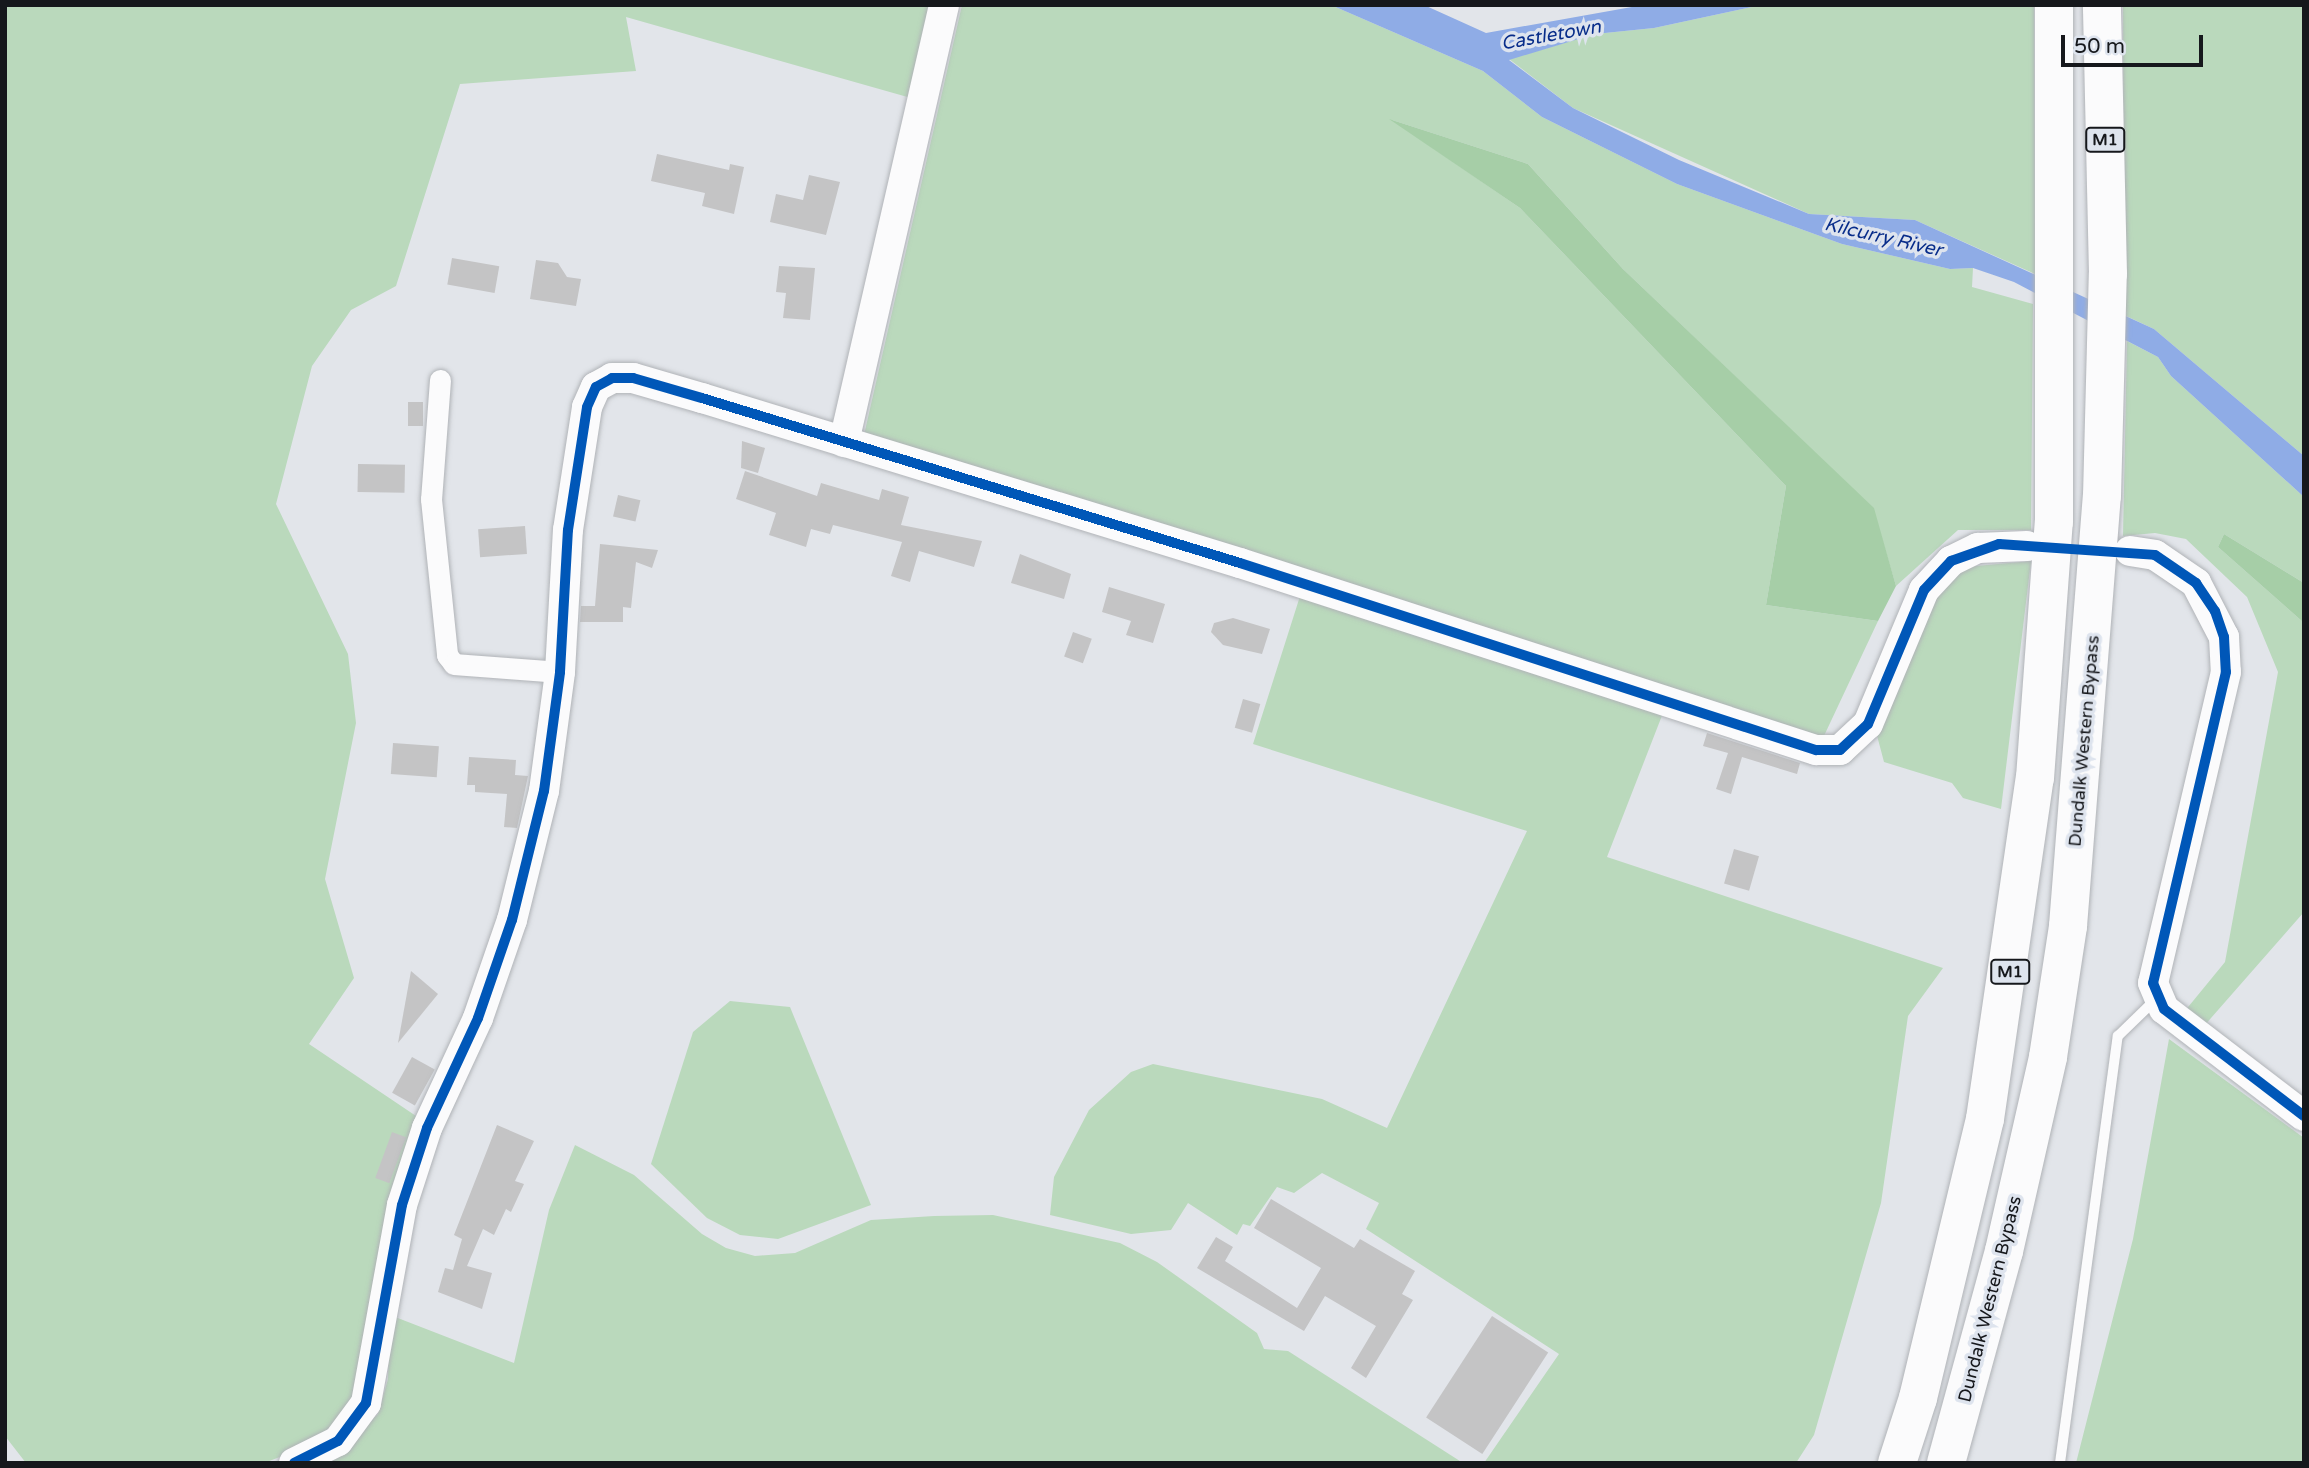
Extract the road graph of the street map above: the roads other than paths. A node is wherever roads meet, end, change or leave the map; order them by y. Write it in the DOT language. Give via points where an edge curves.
graph roads {
  1 [pos="944,5"];
  2 [pos="2053,5"];
  3 [pos="2102,5"];
  4 [pos="440,380"];
  5 [pos="844,442"];
  6 [pos="2027,546"];
  7 [pos="2130,551"];
  8 [pos="559,672"];
  9 [pos="2156,990"];
  10 [pos="2304,1116"];
  11 [pos="294,1463"];
  12 [pos="1897,1463"];
  13 [pos="1946,1463"];
  14 [pos="2060,1463"];
  1 -- 5 [label="street"];
  2 -- 12 [label="highway, M1" via="2052,561 2035,778 2011,960 1963,1217"];
  3 -- 13 [label="highway, Dundalk Western Bypass / M1" via="2107,348 2090,691 2068,926 2048,1057 2004,1251"];
  4 -- 8 [label="street" via="431,499 447,655 454,664"];
  5 -- 6 [label="street" via="1240,563 1816,751 1840,750 1868,724 1924,590 1951,561 1978,548"];
  5 -- 8 [label="street" via="633,378 612,378 596,387 587,407 568,530"];
  7 -- 9 [label="street" via="2155,555 2196,583 2224,637 2226,672"];
  8 -- 11 [label="street" via="544,791 512,920 478,1018 427,1128 402,1205 366,1403 338,1441"];
  9 -- 10 [label="street" via="2176,1020"];
  9 -- 14 [label="lane" via="2118,1036"];
}
